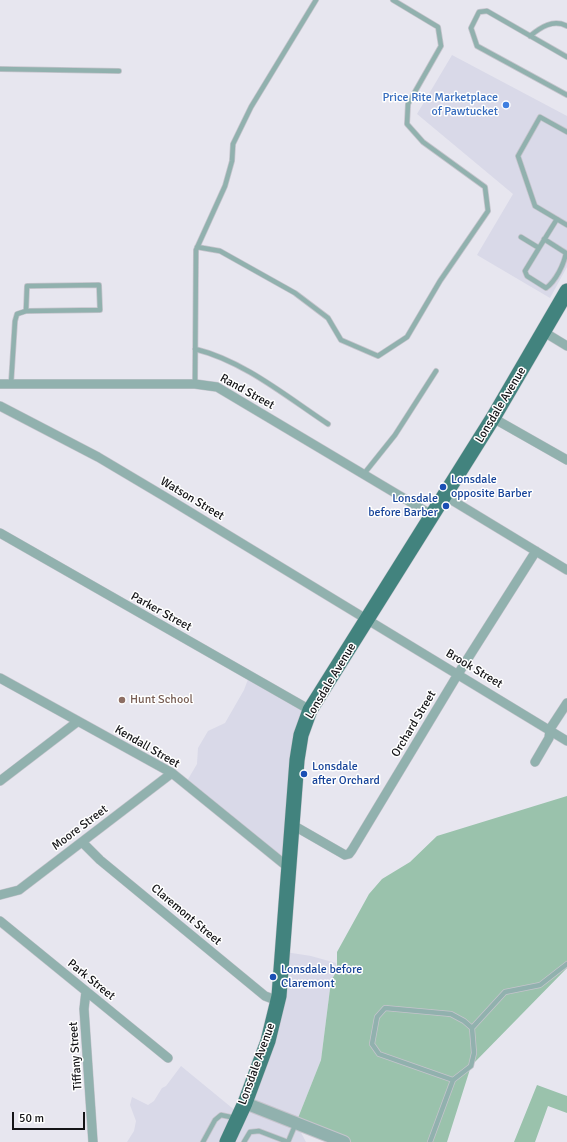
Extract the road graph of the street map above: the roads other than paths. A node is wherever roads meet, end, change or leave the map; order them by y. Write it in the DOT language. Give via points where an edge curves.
graph roads {
  1 [pos="316,0"];
  2 [pos="393,0"];
  3 [pos="567,26"];
  4 [pos="530,36"];
  5 [pos="567,57"];
  6 [pos="0,69"];
  7 [pos="119,71"];
  8 [pos="567,95"];
  9 [pos="567,132"];
  10 [pos="557,219"];
  11 [pos="567,225"];
  12 [pos="521,237"];
  13 [pos="544,239"];
  14 [pos="197,248"];
  15 [pos="539,248"];
  16 [pos="566,252"];
  17 [pos="567,291"];
  18 [pos="26,311"];
  19 [pos="544,332"];
  20 [pos="567,346"];
  21 [pos="196,348"];
  22 [pos="436,370"];
  23 [pos="0,384"];
  24 [pos="11,384"];
  25 [pos="195,384"];
  26 [pos="0,406"];
  27 [pos="493,418"];
  28 [pos="328,424"];
  29 [pos="567,460"];
  30 [pos="363,475"];
  31 [pos="445,496"];
  32 [pos="432,515"];
  33 [pos="0,533"];
  34 [pos="536,551"];
  35 [pos="567,570"];
  36 [pos="369,619"];
  37 [pos="458,674"];
  38 [pos="0,678"];
  39 [pos="567,703"];
  40 [pos="310,710"];
  41 [pos="77,722"];
  42 [pos="550,729"];
  43 [pos="567,741"];
  44 [pos="535,762"];
  45 [pos="172,773"];
  46 [pos="0,781"];
  47 [pos="292,824"];
  48 [pos="82,842"];
  49 [pos="289,868"];
  50 [pos="0,895"];
  51 [pos="0,921"];
  52 [pos="567,964"];
  53 [pos="86,992"];
  54 [pos="278,1001"];
  55 [pos="472,1028"];
  56 [pos="168,1058"];
  57 [pos="453,1080"];
  58 [pos="245,1103"];
  59 [pos="237,1119"];
  60 [pos="296,1123"];
  61 [pos="93,1142"];
  62 [pos="204,1142"];
  63 [pos="226,1142"];
  64 [pos="244,1142"];
  65 [pos="288,1142"];
  66 [pos="344,1142"];
  67 [pos="430,1142"];
  1 -- 14 [label="lane" via="251,107 233,144 232,161 225,186"];
  2 -- 14 [label="lane" via="438,27 441,46 408,104 407,124 423,142 485,187 488,211 440,281 407,337 378,356 341,340 328,318 295,293 220,251"];
  3 -- 4 [label="lane" via="556,22 540,28"];
  4 -- 5 [label="lane"];
  4 -- 8 [label="lane" via="487,11 479,12 471,28 477,46"];
  6 -- 7 [label="lane"];
  9 -- 10 [label="lane" via="540,117 518,156 535,206"];
  10 -- 11 [label="lane"];
  10 -- 13 [label="lane"];
  12 -- 15 [label="lane"];
  13 -- 15 [label="lane"];
  13 -- 16 [label="lane"];
  14 -- 21 [label="lane"];
  15 -- 16 [label="lane" via="525,271 527,276 546,288 565,261"];
  17 -- 19 [label="main road, Lonsdale Avenue"];
  18 -- 18 [label="lane" via="100,310 100,285 27,286"];
  18 -- 24 [label="lane" via="17,314 15,321"];
  19 -- 20 [label="street"];
  19 -- 27 [label="main road, Lonsdale Avenue"];
  21 -- 25 [label="lane"];
  21 -- 28 [label="lane" via="214,353 252,374"];
  22 -- 30 [label="lane" via="395,434"];
  23 -- 24 [label="street, Rand Street"];
  24 -- 25 [label="street, Rand Street"];
  25 -- 30 [label="street, Rand Street" via="217,387"];
  26 -- 36 [label="street, Watson Street" via="98,457"];
  27 -- 29 [label="street"];
  27 -- 31 [label="main road, Lonsdale Avenue"];
  30 -- 32 [label="street, Rand Street"];
  31 -- 32 [label="main road, Lonsdale Avenue"];
  31 -- 34 [label="street"];
  32 -- 36 [label="main road, Lonsdale Avenue"];
  33 -- 40 [label="street, Parker Street"];
  34 -- 35 [label="street"];
  34 -- 37 [label="street, Orchard Street"];
  36 -- 37 [label="street, Brook Street"];
  36 -- 40 [label="main road, Lonsdale Avenue"];
  37 -- 42 [label="street, Brook Street"];
  37 -- 47 [label="street, Orchard Street" via="349,854 344,855"];
  38 -- 41 [label="street, Kendall Street"];
  39 -- 42 [label="street"];
  40 -- 47 [label="main road, Lonsdale Avenue" via="301,735"];
  41 -- 45 [label="street, Kendall Street"];
  41 -- 46 [label="street"];
  42 -- 43 [label="street, Brook Street"];
  42 -- 44 [label="street" via="549,738"];
  45 -- 48 [label="street, Moore Street"];
  45 -- 49 [label="street, Kendall Street"];
  47 -- 49 [label="main road, Lonsdale Avenue"];
  48 -- 50 [label="street, Moore Street" via="19,890"];
  48 -- 54 [label="street, Claremont Street" via="100,860 265,996"];
  49 -- 54 [label="main road, Lonsdale Avenue"];
  51 -- 53 [label="street, Park Street"];
  52 -- 55 [label="lane" via="540,985 506,992"];
  53 -- 56 [label="street, Park Street"];
  53 -- 61 [label="street, Tiffany Street" via="84,1009"];
  54 -- 58 [label="main road, Lonsdale Avenue" via="268,1041"];
  55 -- 57 [label="lane" via="474,1053 471,1066"];
  55 -- 57 [label="lane" via="451,1014 385,1008 378,1017 372,1044 379,1054"];
  57 -- 67 [label="lane"];
  58 -- 59 [label="main road, Lonsdale Avenue"];
  58 -- 60 [label="street"];
  59 -- 62 [label="lane" via="221,1115 215,1120"];
  59 -- 63 [label="main road, Lonsdale Avenue"];
  60 -- 65 [label="lane"];
  60 -- 66 [label="street"];
  64 -- 65 [label="lane" via="250,1132 259,1131"];
}
